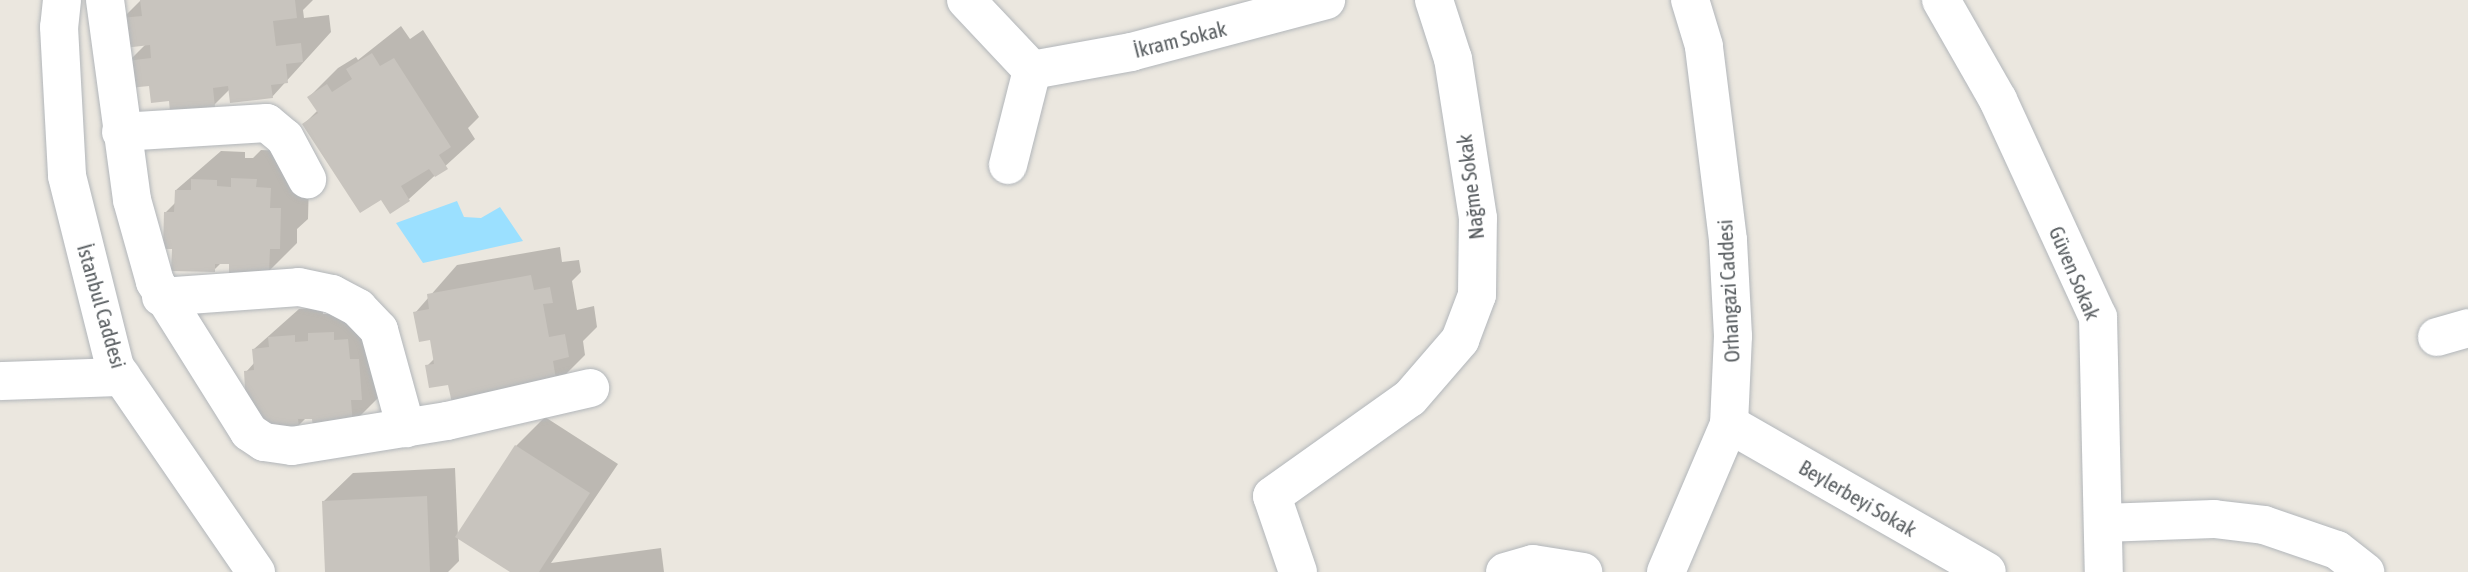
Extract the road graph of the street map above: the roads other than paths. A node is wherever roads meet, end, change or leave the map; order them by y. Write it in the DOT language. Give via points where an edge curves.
graph roads {
  1 [pos="62,0"];
  2 [pos="105,0"];
  3 [pos="965,0"];
  4 [pos="1326,0"];
  5 [pos="1434,0"];
  6 [pos="1690,0"];
  7 [pos="1941,0"];
  8 [pos="1238,11"];
  9 [pos="1031,70"];
  10 [pos="121,132"];
  11 [pos="1008,165"];
  12 [pos="307,179"];
  13 [pos="161,297"];
  14 [pos="122,377"];
  15 [pos="0,381"];
  16 [pos="590,388"];
  17 [pos="1729,424"];
  18 [pos="406,428"];
  19 [pos="2103,523"];
  20 [pos="256,572"];
  21 [pos="1298,572"];
  22 [pos="1505,572"];
  23 [pos="1583,572"];
  24 [pos="1665,572"];
  25 [pos="1987,572"];
  26 [pos="2104,572"];
  27 [pos="2365,572"];
  1 -- 14 [label="street, İstanbul Caddesi" via="59,27 67,176 115,367"];
  2 -- 10 [label="street"];
  3 -- 9 [label="street"];
  4 -- 8 [label="street, İkram Sokak"];
  5 -- 21 [label="street, Nağme Sokak" via="1453,59 1478,218 1477,295 1460,340 1410,398 1272,496"];
  6 -- 17 [label="street, Orhangazi Caddesi" via="1704,46 1728,240 1734,336"];
  7 -- 19 [label="street, Güven Sokak" via="1998,100 2098,317"];
  8 -- 9 [label="street, İkram Sokak" via="1131,52"];
  9 -- 11 [label="street"];
  10 -- 12 [label="street" via="267,123 285,138"];
  10 -- 13 [label="street" via="132,200"];
  13 -- 18 [label="street" via="249,432 264,442 292,446"];
  13 -- 18 [label="street" via="299,287 332,294 358,309 379,330"];
  14 -- 15 [label="street"];
  14 -- 20 [label="street, İstanbul Caddesi"];
  16 -- 18 [label="street"];
  17 -- 24 [label="street, Orhangazi Caddesi"];
  17 -- 25 [label="street, Beylerbeyi Sokak"];
  19 -- 26 [label="street, Güven Sokak"];
  19 -- 27 [label="street" via="2214,519 2264,525 2337,550"];
  22 -- 23 [label="street" via="1533,564"];
}
